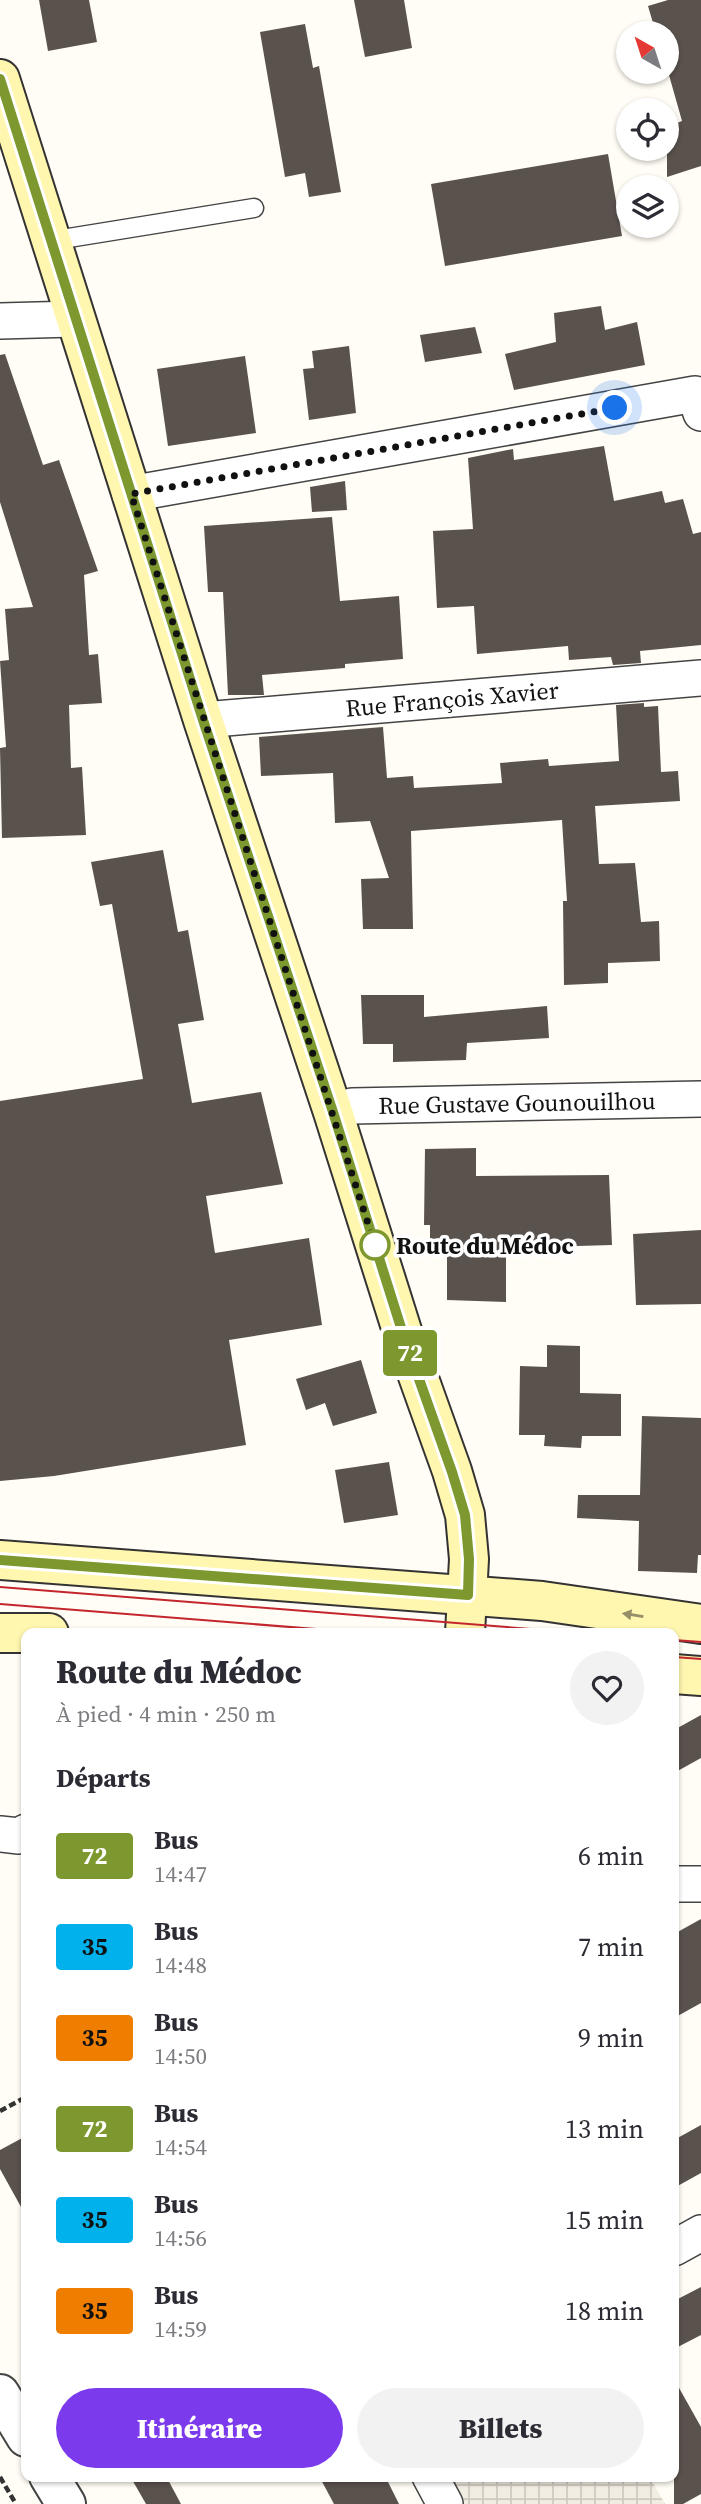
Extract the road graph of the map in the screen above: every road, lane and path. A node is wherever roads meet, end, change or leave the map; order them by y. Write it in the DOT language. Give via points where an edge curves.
graph roads {
  1 [pos="0,79"];
  2 [pos="254,208"];
  3 [pos="50,241"];
  4 [pos="74,319"];
  5 [pos="0,321"];
  6 [pos="701,413"];
  7 [pos="131,494"];
  8 [pos="701,678"];
  9 [pos="203,720"];
  10 [pos="701,1099"];
  11 [pos="333,1112"];
  12 [pos="0,1560"];
  13 [pos="468,1595"];
  14 [pos="701,1624"];
  15 [pos="465,1628"];
  16 [pos="0,1633"];
  17 [pos="21,1633"];
  18 [pos="679,1674"];
  19 [pos="701,1676"];
  20 [pos="679,1884"];
  21 [pos="701,1884"];
  22 [pos="21,2099"];
  23 [pos="0,2111"];
  24 [pos="701,2233"];
  25 [pos="679,2245"];
  26 [pos="0,2394"];
  27 [pos="21,2429"];
  28 [pos="0,2477"];
  29 [pos="53,2482"];
  30 [pos="433,2482"];
  31 [pos="16,2504"];
  32 [pos="66,2504"];
  33 [pos="444,2504"];
  1 -- 3 [label="main road"];
  2 -- 3 [label="lane"];
  3 -- 4 [label="main road"];
  4 -- 5 [label="street"];
  4 -- 7 [label="main road"];
  6 -- 7 [label="street" via="695,394"];
  7 -- 9 [label="main road"];
  8 -- 9 [label="street, Rue François Xavier"];
  9 -- 11 [label="main road"];
  10 -- 11 [label="street, Rue Gustave Gounouilhou" via="352,1106"];
  11 -- 13 [label="main road" via="465,1515"];
  12 -- 13 [label="main road"];
  14 -- 13 [label="main road, one-way"];
  13 -- 15 [label="main road"];
  16 -- 17 [label="main road"];
  18 -- 19 [label="main road"];
  20 -- 21 [label="street"];
  22 -- 23 [label="path"];
  24 -- 25 [label="street"];
  26 -- 27 [label="street"];
  28 -- 31 [label="path"];
  29 -- 32 [label="street"];
  30 -- 33 [label="street"];
}
